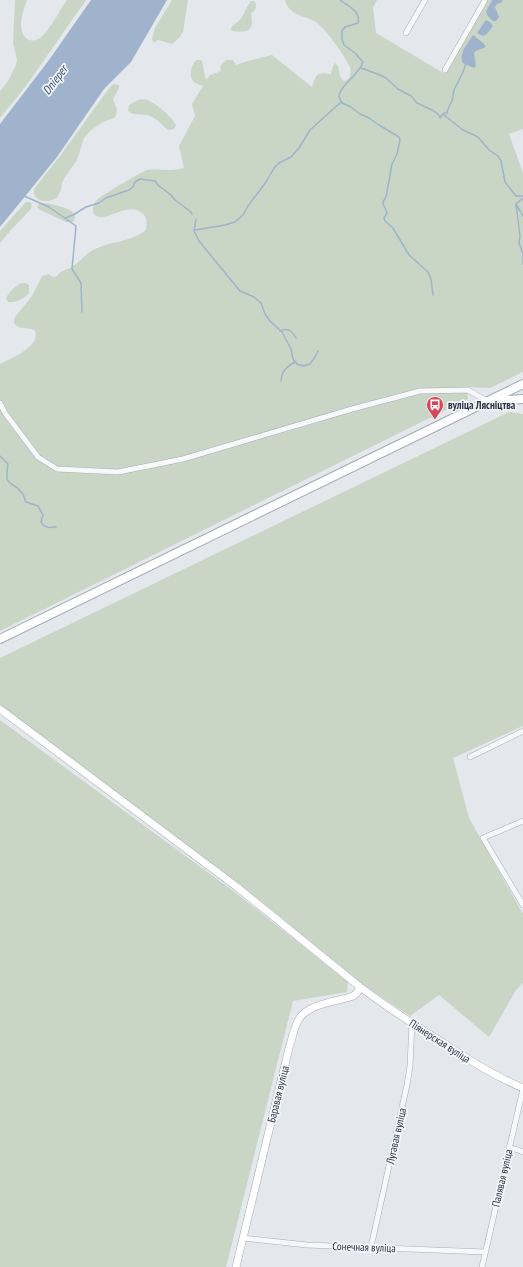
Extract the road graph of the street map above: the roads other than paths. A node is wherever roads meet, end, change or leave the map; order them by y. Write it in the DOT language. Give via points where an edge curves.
graph roads {
  1 [pos="425,0"];
  2 [pos="485,0"];
  3 [pos="406,33"];
  4 [pos="445,70"];
  5 [pos="523,384"];
  6 [pos="523,399"];
  7 [pos="487,401"];
  8 [pos="0,403"];
  9 [pos="0,639"];
  10 [pos="0,709"];
  11 [pos="523,731"];
  12 [pos="470,757"];
  13 [pos="523,821"];
  14 [pos="523,905"];
  15 [pos="360,987"];
  16 [pos="412,1023"];
  17 [pos="523,1088"];
  18 [pos="509,1147"];
  19 [pos="523,1152"];
  20 [pos="243,1238"];
  21 [pos="371,1247"];
  22 [pos="485,1252"];
  23 [pos="236,1267"];
  24 [pos="482,1267"];
  1 -- 3 [label="street"];
  2 -- 4 [label="street"];
  5 -- 7 [label="main road"];
  6 -- 7 [label="main road"];
  7 -- 8 [label="street" via="468,390 420,391 183,459 118,472 57,469 38,457"];
  7 -- 9 [label="main road"];
  10 -- 15 [label="street, Піянерская вуліца" via="237,886"];
  11 -- 12 [label="street"];
  13 -- 14 [label="street" via="483,838"];
  15 -- 16 [label="street, Піянерская вуліца"];
  15 -- 20 [label="street, Баравая вуліца" via="353,996 309,1009 297,1024"];
  16 -- 17 [label="street, Піянерская вуліца" via="477,1065"];
  16 -- 21 [label="street, Лугавая вуліца" via="407,1085"];
  17 -- 18 [label="street, Палявая вуліца"];
  18 -- 19 [label="street"];
  18 -- 22 [label="street, Палявая вуліца"];
  20 -- 21 [label="street, Сонечная вуліца" via="307,1245"];
  20 -- 23 [label="street, Баравая вуліца"];
  21 -- 22 [label="street, Сонечная вуліца"];
  22 -- 24 [label="street, Палявая вуліца"];
}
